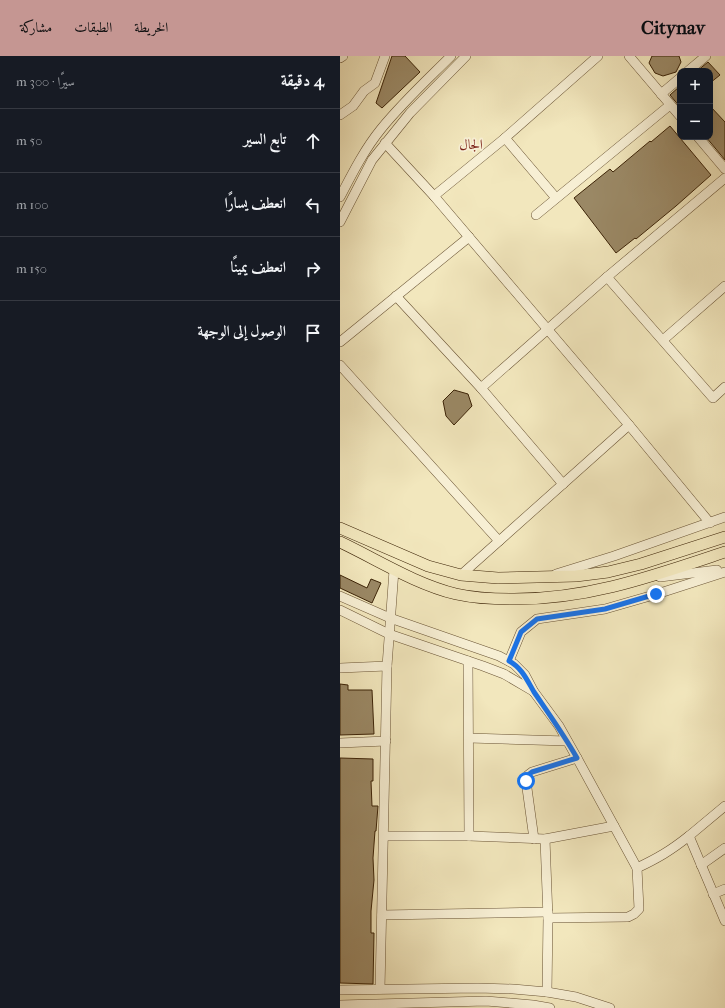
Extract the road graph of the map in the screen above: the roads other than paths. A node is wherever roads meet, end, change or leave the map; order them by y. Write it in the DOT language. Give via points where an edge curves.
graph roads {
  1 [pos="343,56"];
  2 [pos="385,56"];
  3 [pos="451,56"];
  4 [pos="466,56"];
  5 [pos="598,56"];
  6 [pos="629,56"];
  7 [pos="706,56"];
  8 [pos="340,58"];
  9 [pos="692,68"];
  10 [pos="677,81"];
  11 [pos="661,94"];
  12 [pos="670,105"];
  13 [pos="677,113"];
  14 [pos="340,115"];
  15 [pos="505,138"];
  16 [pos="701,140"];
  17 [pos="385,143"];
  18 [pos="725,169"];
  19 [pos="725,178"];
  20 [pos="434,196"];
  21 [pos="340,198"];
  22 [pos="556,198"];
  23 [pos="536,215"];
  24 [pos="340,222"];
  25 [pos="469,237"];
  26 [pos="607,277"];
  27 [pos="725,286"];
  28 [pos="396,296"];
  29 [pos="548,329"];
  30 [pos="663,340"];
  31 [pos="340,342"];
  32 [pos="340,365"];
  33 [pos="725,387"];
  34 [pos="481,388"];
  35 [pos="630,425"];
  36 [pos="563,484"];
  37 [pos="725,517"];
  38 [pos="710,523"];
  39 [pos="342,529"];
  40 [pos="725,537"];
  41 [pos="499,541"];
  42 [pos="340,542"];
  43 [pos="725,552"];
  44 [pos="394,570"];
  45 [pos="725,570"];
  46 [pos="461,575"];
  47 [pos="543,578"];
  48 [pos="643,579"];
  49 [pos="340,596"];
  50 [pos="340,610"];
  51 [pos="390,618"];
  52 [pos="389,634"];
  53 [pos="468,661"];
  54 [pos="509,661"];
  55 [pos="387,666"];
  56 [pos="340,668"];
  57 [pos="534,692"];
  58 [pos="469,738"];
  59 [pos="386,741"];
  60 [pos="567,741"];
  61 [pos="340,743"];
  62 [pos="577,758"];
  63 [pos="725,806"];
  64 [pos="614,826"];
  65 [pos="384,836"];
  66 [pos="469,836"];
  67 [pos="689,836"];
  68 [pos="534,838"];
  69 [pos="545,839"];
  70 [pos="725,848"];
  71 [pos="701,865"];
  72 [pos="637,868"];
  73 [pos="725,889"];
  74 [pos="713,894"];
  75 [pos="382,915"];
  76 [pos="548,915"];
  77 [pos="725,921"];
  78 [pos="380,988"];
  79 [pos="340,990"];
  80 [pos="547,992"];
  81 [pos="340,1005"];
  82 [pos="550,1008"];
  83 [pos="610,1008"];
  1 -- 8 [label="street"];
  2 -- 14 [label="street" via="375,83 364,91 353,106"];
  3 -- 21 [label="street" via="380,130 360,159"];
  4 -- 17 [label="street" via="410,113"];
  5 -- 15 [label="street"];
  6 -- 11 [label="street"];
  7 -- 9 [label="street"];
  10 -- 11 [label="street"];
  11 -- 12 [label="street"];
  12 -- 13 [label="street"];
  12 -- 22 [label="street"];
  15 -- 20 [label="street"];
  15 -- 22 [label="street"];
  16 -- 18 [label="street"];
  17 -- 20 [label="street"];
  17 -- 24 [label="street" via="372,160"];
  19 -- 26 [label="street"];
  20 -- 25 [label="street"];
  22 -- 23 [label="street"];
  25 -- 28 [label="street"];
  25 -- 29 [label="street"];
  26 -- 29 [label="street"];
  26 -- 30 [label="street"];
  27 -- 30 [label="street"];
  28 -- 31 [label="street"];
  28 -- 34 [label="street"];
  29 -- 34 [label="street"];
  29 -- 35 [label="street"];
  30 -- 33 [label="street" via="713,398"];
  32 -- 41 [label="street"];
  34 -- 36 [label="street"];
  35 -- 36 [label="street"];
  35 -- 38 [label="street"];
  36 -- 41 [label="street"];
  37 -- 38 [label="street"];
  38 -- 47 [label="street"];
  39 -- 46 [label="main road" via="428,566"];
  40 -- 47 [label="main road" via="608,572"];
  41 -- 46 [label="street"];
  42 -- 44 [label="main road"];
  43 -- 48 [label="main road"];
  44 -- 48 [label="main road" via="456,594 490,599 562,596 596,591"];
  44 -- 51 [label="street"];
  45 -- 48 [label="street"];
  45 -- 54 [label="street" via="605,609 537,619 521,632"];
  46 -- 47 [label="main road"];
  49 -- 51 [label="street"];
  50 -- 52 [label="street"];
  51 -- 52 [label="street"];
  51 -- 54 [label="street"];
  52 -- 53 [label="street"];
  52 -- 55 [label="street"];
  53 -- 57 [label="street" via="504,674"];
  53 -- 58 [label="street"];
  54 -- 57 [label="street" via="525,675"];
  55 -- 56 [label="street"];
  55 -- 59 [label="street"];
  57 -- 60 [label="street"];
  58 -- 60 [label="street"];
  58 -- 66 [label="street"];
  59 -- 61 [label="street"];
  59 -- 65 [label="street"];
  60 -- 62 [label="street"];
  62 -- 64 [label="street"];
  62 -- 68 [label="street" via="528,775 526,781"];
  63 -- 67 [label="street"];
  64 -- 69 [label="street"];
  64 -- 72 [label="street"];
  65 -- 66 [label="street"];
  65 -- 75 [label="street"];
  66 -- 68 [label="street"];
  67 -- 71 [label="street"];
  67 -- 72 [label="street" via="672,850"];
  68 -- 69 [label="street"];
  69 -- 76 [label="street"];
  70 -- 71 [label="street"];
  71 -- 74 [label="street"];
  72 -- 76 [label="street" via="639,909 634,914 628,917"];
  73 -- 74 [label="street"];
  74 -- 77 [label="street"];
  75 -- 76 [label="street"];
  75 -- 78 [label="street"];
  76 -- 80 [label="street"];
  78 -- 79 [label="street"];
  78 -- 80 [label="street" via="478,988"];
  80 -- 83 [label="street" via="576,997"];
  81 -- 82 [label="street" via="486,1001"];
}
